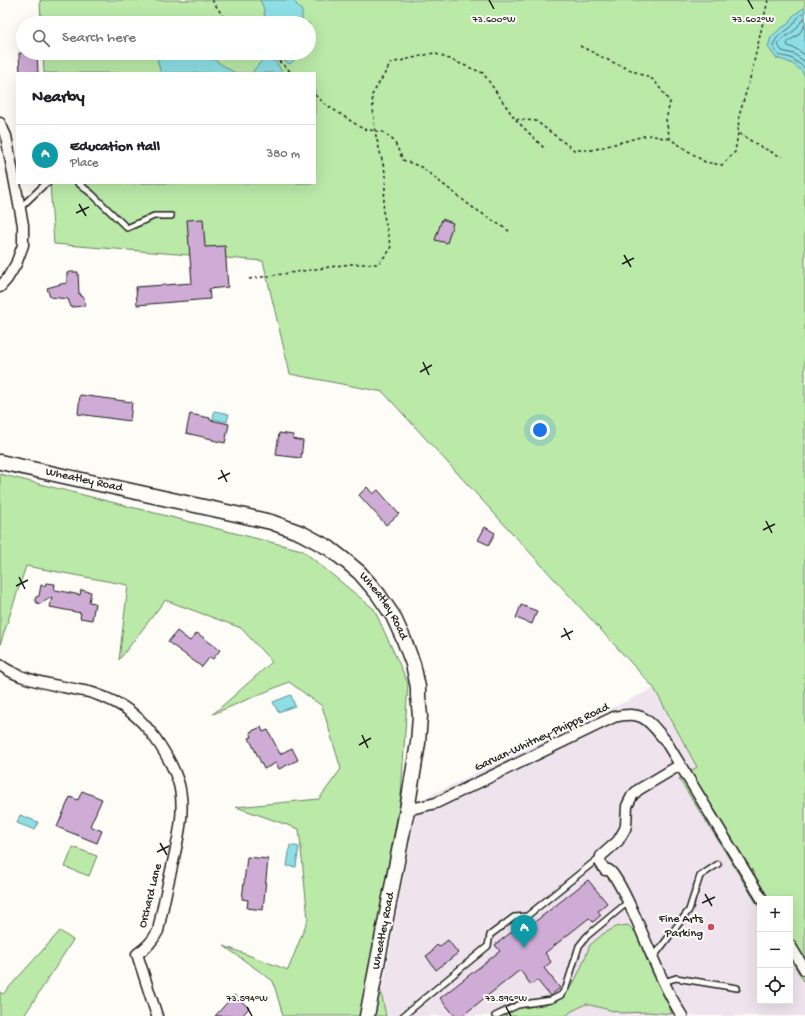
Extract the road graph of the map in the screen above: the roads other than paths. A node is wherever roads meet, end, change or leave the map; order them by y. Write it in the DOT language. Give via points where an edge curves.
graph roads {
  1 [pos="0,123"];
  2 [pos="46,184"];
  3 [pos="79,184"];
  4 [pos="20,209"];
  5 [pos="171,216"];
  6 [pos="0,287"];
  7 [pos="0,462"];
  8 [pos="0,665"];
  9 [pos="680,765"];
  10 [pos="407,810"];
  11 [pos="601,856"];
  12 [pos="718,864"];
  13 [pos="760,896"];
  14 [pos="628,902"];
  15 [pos="793,950"];
  16 [pos="653,959"];
  17 [pos="805,970"];
  18 [pos="664,982"];
  19 [pos="737,988"];
  20 [pos="157,1016"];
  21 [pos="367,1016"];
  22 [pos="403,1016"];
  23 [pos="494,1016"];
  24 [pos="682,1016"];
  1 -- 4 [label="street" via="6,136"];
  2 -- 4 [label="lane"];
  3 -- 5 [label="lane" via="127,228 154,216"];
  4 -- 6 [label="street" via="23,245 16,264"];
  7 -- 10 [label="main road, Wheatley Road" via="271,522 301,533 328,548 360,573 393,616 413,664 418,687 418,743"];
  8 -- 20 [label="street, Orchard Lane" via="30,679 97,694 127,708 152,734 171,763 181,801 178,839 158,931 147,947 137,954"];
  9 -- 10 [label="street, Garvan-Whitney-Phipps Road" via="665,740 650,722 635,715 622,715 436,803"];
  9 -- 11 [label="street" via="632,796 627,806 625,829 618,841"];
  9 -- 13 [label="street, Garvan-Whitney-Phipps Road"];
  10 -- 21 [label="main road, Wheatley Road"];
  11 -- 14 [label="street" via="600,862 605,870 611,872"];
  11 -- 22 [label="lane" via="527,916 514,917 490,935 488,946"];
  12 -- 16 [label="lane" via="700,876 689,910"];
  14 -- 16 [label="street"];
  14 -- 23 [label="lane" via="587,936 579,946 566,988 561,995 551,1000 518,1005"];
  15 -- 17 [label="street"];
  16 -- 18 [label="street"];
  18 -- 19 [label="lane" via="676,978"];
  18 -- 24 [label="street"];
}
